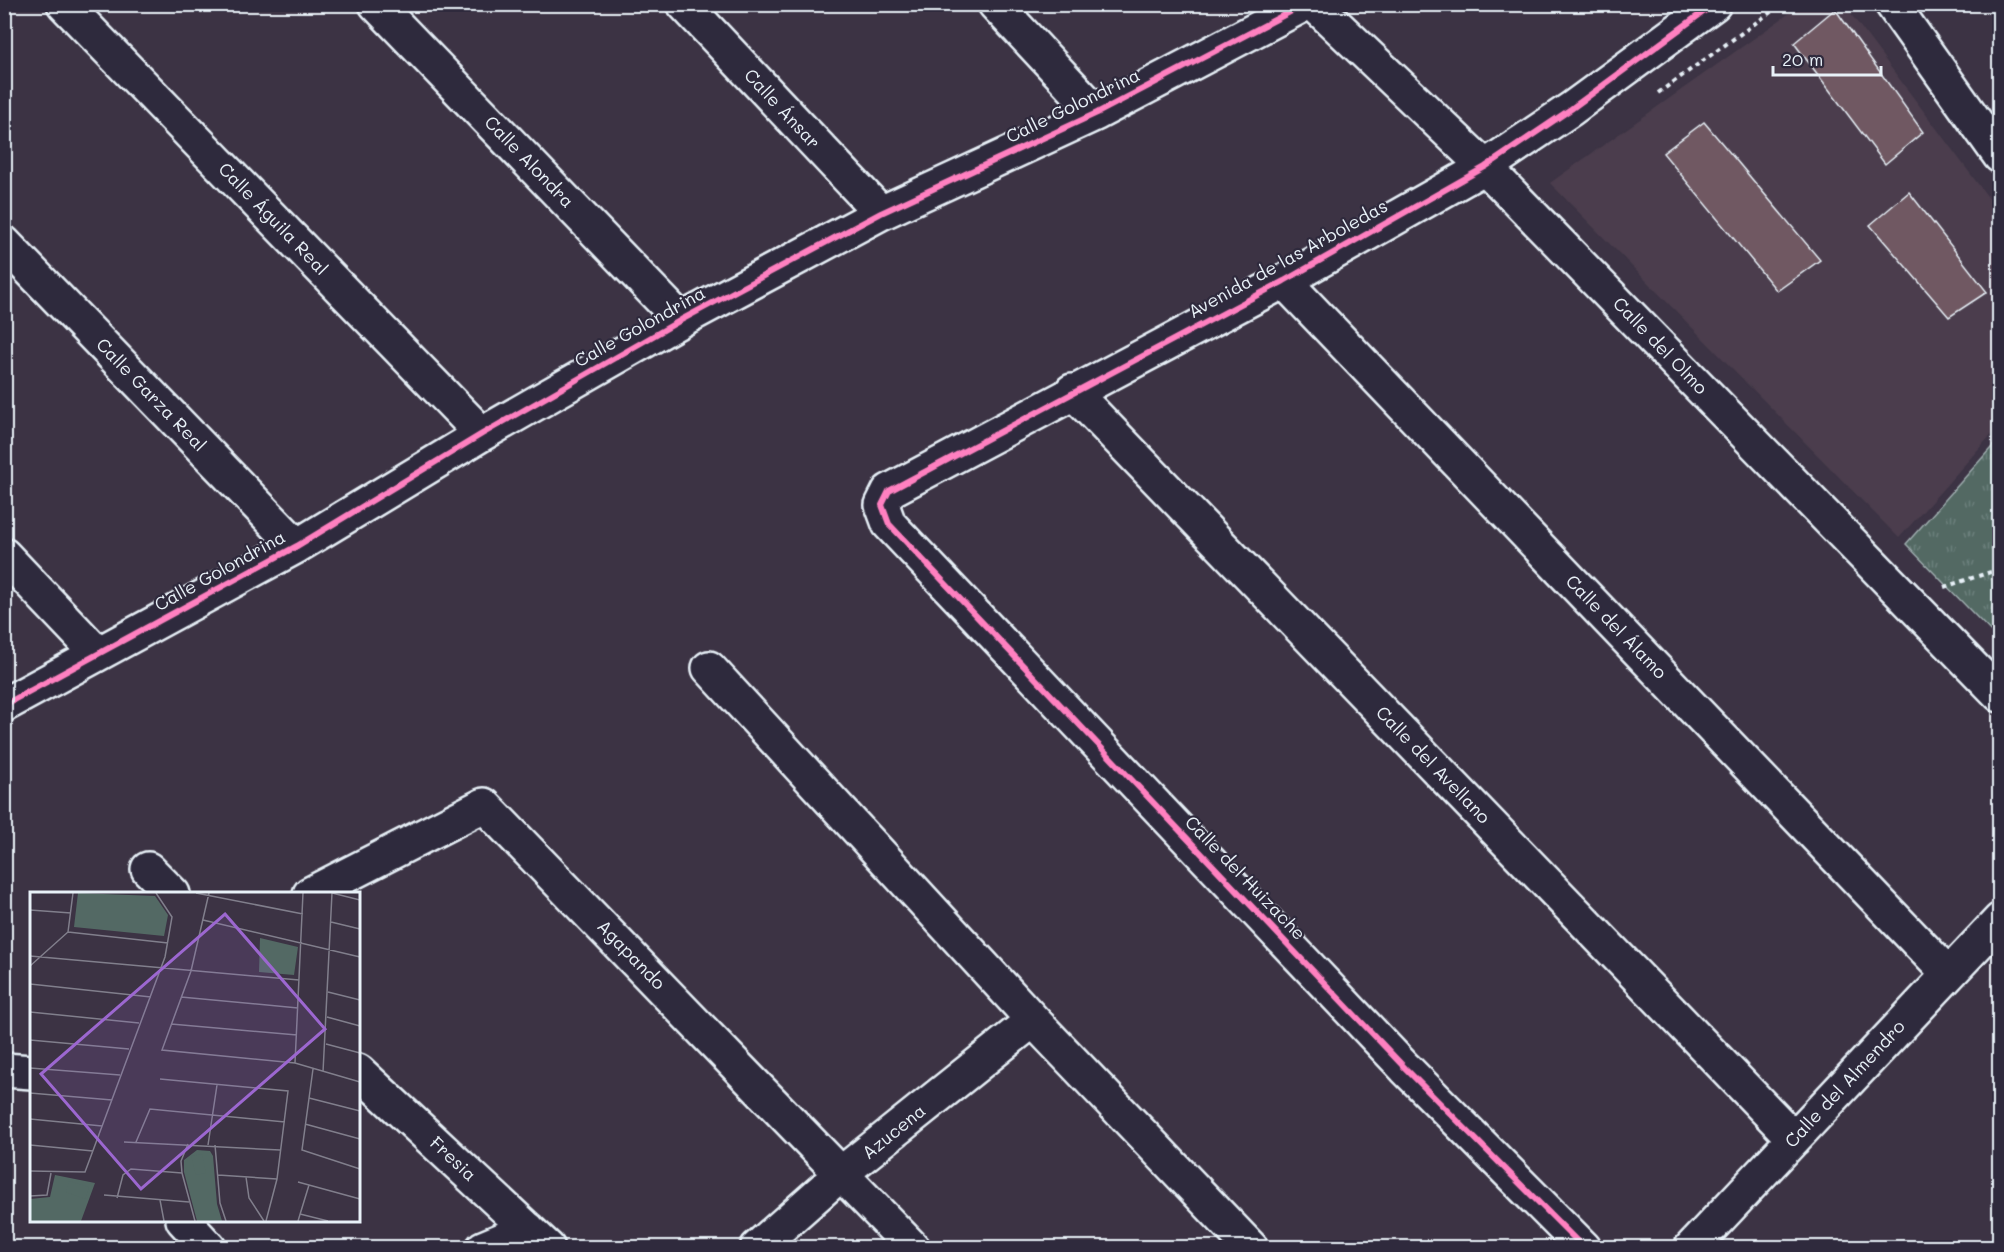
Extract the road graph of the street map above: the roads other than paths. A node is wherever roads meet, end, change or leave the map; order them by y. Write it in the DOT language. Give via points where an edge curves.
graph roads {
  1 [pos="64,4"];
  2 [pos="376,4"];
  3 [pos="684,4"];
  4 [pos="995,4"];
  5 [pos="1305,4"];
  6 [pos="1314,4"];
  7 [pos="1714,4"];
  8 [pos="1892,4"];
  9 [pos="1097,113"];
  10 [pos="2000,156"];
  11 [pos="1485,166"];
  12 [pos="881,213"];
  13 [pos="4,243"];
  14 [pos="1284,281"];
  15 [pos="681,320"];
  16 [pos="1072,391"];
  17 [pos="482,434"];
  18 [pos="889,524"];
  19 [pos="297,546"];
  20 [pos="4,555"];
  21 [pos="98,654"];
  22 [pos="709,668"];
  23 [pos="2000,695"];
  24 [pos="4,705"];
  25 [pos="148,869"];
  26 [pos="171,892"];
  27 [pos="314,892"];
  28 [pos="2000,920"];
  29 [pos="1948,974"];
  30 [pos="1033,1020"];
  31 [pos="4,1070"];
  32 [pos="30,1072"];
  33 [pos="360,1073"];
  34 [pos="1794,1138"];
  35 [pos="843,1172"];
  36 [pos="184,1222"];
  37 [pos="538,1238"];
  38 [pos="209,1248"];
  39 [pos="483,1248"];
  40 [pos="758,1248"];
  41 [pos="913,1248"];
  42 [pos="1251,1248"];
  43 [pos="1584,1248"];
  44 [pos="1691,1248"];
  1 -- 17 [label="street, Calle Águila Real"];
  2 -- 15 [label="street, Calle Alondra"];
  3 -- 12 [label="street, Calle Ánsar"];
  4 -- 9 [label="street"];
  5 -- 9 [label="street, Calle Golondrina"];
  6 -- 11 [label="street, Calle del Olmo"];
  7 -- 11 [label="street, Avenida de las Arboledas" via="1571,109"];
  8 -- 10 [label="street"];
  9 -- 12 [label="street, Calle Golondrina"];
  11 -- 14 [label="street, Avenida de las Arboledas"];
  11 -- 23 [label="street, Calle del Olmo"];
  12 -- 15 [label="street, Calle Golondrina"];
  13 -- 19 [label="street, Calle Garza Real"];
  14 -- 16 [label="street, Avenida de las Arboledas"];
  14 -- 29 [label="street, Calle del Álamo"];
  15 -- 17 [label="street, Calle Golondrina"];
  16 -- 18 [label="street, Avenida de las Arboledas" via="889,491 882,505"];
  16 -- 34 [label="street, Calle del Avellano"];
  17 -- 19 [label="street, Calle Golondrina"];
  18 -- 43 [label="street, Calle del Huizache" via="1397,1059"];
  19 -- 21 [label="street, Calle Golondrina"];
  20 -- 21 [label="street"];
  21 -- 24 [label="street, Calle Golondrina"];
  22 -- 30 [label="street"];
  25 -- 26 [label="street"];
  27 -- 35 [label="street, Agapando" via="484,805"];
  28 -- 29 [label="street, Calle del Almendro"];
  29 -- 34 [label="street, Calle del Almendro"];
  30 -- 35 [label="street, Azucena"];
  30 -- 42 [label="street"];
  31 -- 32 [label="street"];
  33 -- 37 [label="street, Fresia"];
  34 -- 44 [label="street, Calle del Almendro"];
  35 -- 40 [label="street, Azucena"];
  35 -- 41 [label="street, Agapando"];
  36 -- 38 [label="street"];
  37 -- 39 [label="street"];
}
